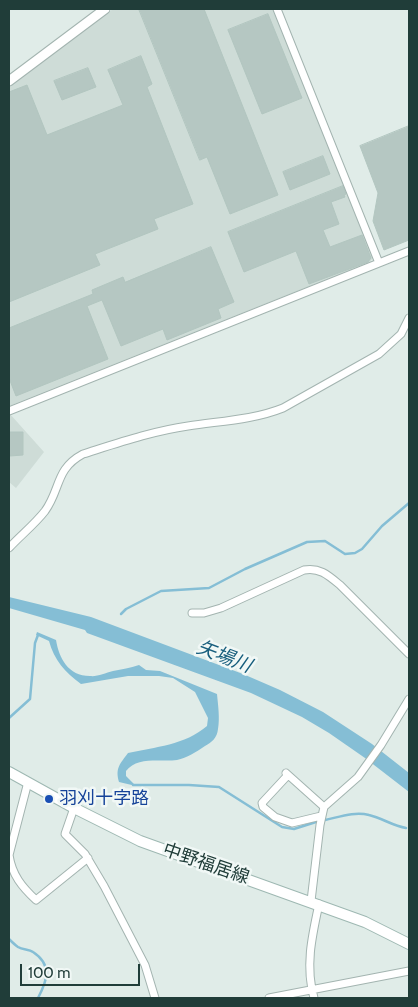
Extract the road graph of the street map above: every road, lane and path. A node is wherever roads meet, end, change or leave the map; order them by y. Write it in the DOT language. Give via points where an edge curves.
graph roads {
  1 [pos="104,9"];
  2 [pos="277,9"];
  3 [pos="9,81"];
  4 [pos="409,251"];
  5 [pos="379,263"];
  6 [pos="409,318"];
  7 [pos="9,411"];
  8 [pos="9,548"];
  9 [pos="192,614"];
  10 [pos="409,654"];
  11 [pos="409,699"];
  12 [pos="407,707"];
  13 [pos="9,772"];
  14 [pos="28,782"];
  15 [pos="324,807"];
  16 [pos="74,808"];
  17 [pos="321,816"];
  18 [pos="88,858"];
  19 [pos="315,903"];
  20 [pos="409,944"];
  21 [pos="409,971"];
  22 [pos="312,990"];
  23 [pos="155,998"];
  24 [pos="269,998"];
  25 [pos="314,998"];
  1 -- 3 [label="street"];
  2 -- 5 [label="street"];
  4 -- 5 [label="street"];
  5 -- 7 [label="street"];
  6 -- 8 [label="street" via="401,334 379,354 283,408 168,430 76,458 62,472 45,511"];
  9 -- 10 [label="street" via="221,608 304,570 316,569 340,585"];
  11 -- 12 [label="street"];
  12 -- 15 [label="street" via="368,765 352,784"];
  13 -- 14 [label="main road, 中野福居線"];
  14 -- 16 [label="main road, 中野福居線"];
  14 -- 18 [label="street" via="9,855 21,886 36,900"];
  15 -- 17 [label="street"];
  15 -- 17 [label="street" via="287,774 262,803 275,817 292,823"];
  16 -- 18 [label="street" via="65,834"];
  16 -- 19 [label="main road, 中野福居線" via="140,840"];
  17 -- 19 [label="street"];
  18 -- 23 [label="street" via="145,966"];
  19 -- 20 [label="main road, 中野福居線" via="365,922"];
  19 -- 22 [label="street" via="309,961"];
  21 -- 22 [label="street"];
  22 -- 24 [label="street"];
  22 -- 25 [label="street"];
}
